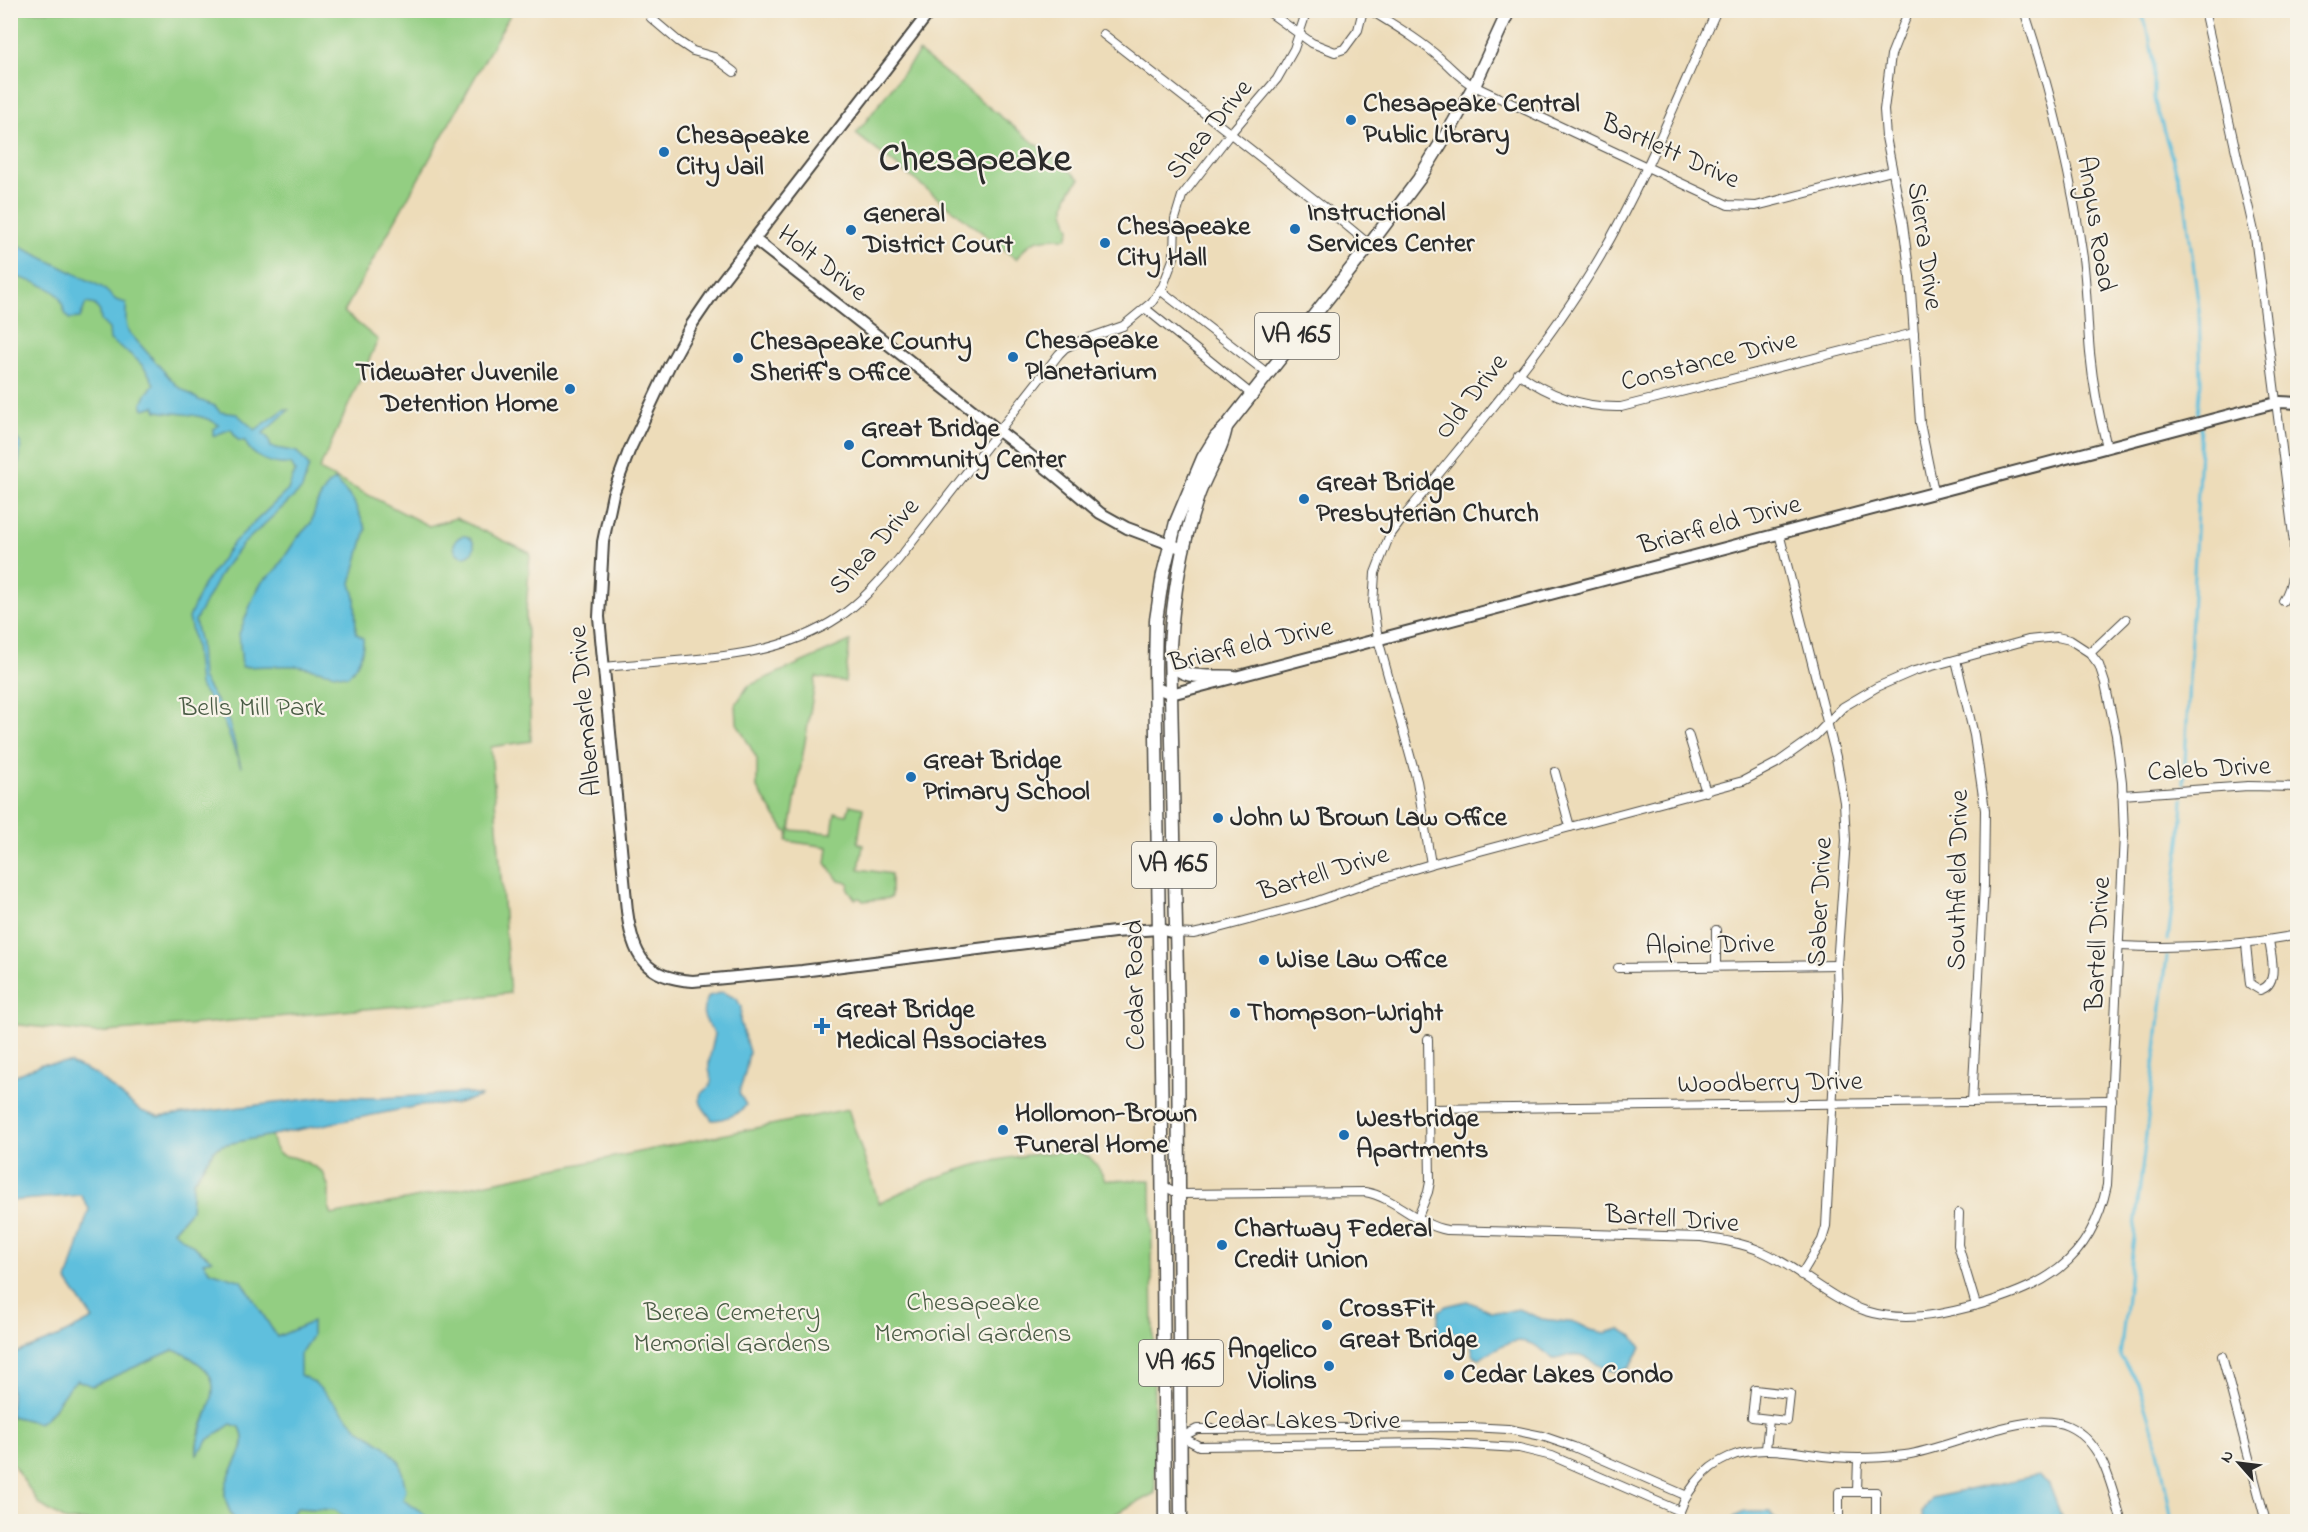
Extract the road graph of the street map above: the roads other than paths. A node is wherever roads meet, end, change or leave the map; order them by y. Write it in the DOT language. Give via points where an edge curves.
graph roads {
  1 [pos="656,10"];
  2 [pos="931,10"];
  3 [pos="1266,10"];
  4 [pos="1306,10"];
  5 [pos="1363,10"];
  6 [pos="1370,10"];
  7 [pos="1509,10"];
  8 [pos="1717,10"];
  9 [pos="1909,10"];
  10 [pos="2024,10"];
  11 [pos="2207,11"];
  12 [pos="1300,34"];
  13 [pos="1105,36"];
  14 [pos="734,72"];
  15 [pos="1474,86"];
  16 [pos="1230,134"];
  17 [pos="1647,167"];
  18 [pos="1892,171"];
  19 [pos="754,239"];
  20 [pos="1370,245"];
  21 [pos="1160,290"];
  22 [pos="1146,309"];
  23 [pos="1914,333"];
  24 [pos="1267,373"];
  25 [pos="1518,373"];
  26 [pos="1251,394"];
  27 [pos="2276,403"];
  28 [pos="2298,403"];
  29 [pos="1226,427"];
  30 [pos="999,430"];
  31 [pos="2107,447"];
  32 [pos="1934,491"];
  33 [pos="1779,533"];
  34 [pos="1170,545"];
  35 [pos="1184,549"];
  36 [pos="2283,601"];
  37 [pos="2126,619"];
  38 [pos="1378,639"];
  39 [pos="2090,653"];
  40 [pos="1170,658"];
  41 [pos="1956,660"];
  42 [pos="605,667"];
  43 [pos="1234,677"];
  44 [pos="1155,687"];
  45 [pos="1171,694"];
  46 [pos="1827,723"];
  47 [pos="1688,734"];
  48 [pos="1555,772"];
  49 [pos="2298,787"];
  50 [pos="1706,792"];
  51 [pos="2122,795"];
  52 [pos="1570,827"];
  53 [pos="1431,864"];
  54 [pos="1159,929"];
  55 [pos="1716,930"];
  56 [pos="1175,933"];
  57 [pos="2298,934"];
  58 [pos="2269,940"];
  59 [pos="2246,944"];
  60 [pos="2120,946"];
  61 [pos="1837,965"];
  62 [pos="1716,966"];
  63 [pos="1618,968"];
  64 [pos="1428,1039"];
  65 [pos="2112,1100"];
  66 [pos="1972,1102"];
  67 [pos="1833,1104"];
  68 [pos="1429,1109"];
  69 [pos="1162,1185"];
  70 [pos="1179,1194"];
  71 [pos="1959,1213"];
  72 [pos="1418,1217"];
  73 [pos="1801,1275"];
  74 [pos="1163,1295"];
  75 [pos="1976,1305"];
  76 [pos="2222,1356"];
  77 [pos="1769,1419"];
  78 [pos="1182,1437"];
  79 [pos="1766,1449"];
  80 [pos="1858,1458"];
  81 [pos="1165,1473"];
  82 [pos="1857,1491"];
  83 [pos="1687,1496"];
  84 [pos="1679,1511"];
  85 [pos="1165,1521"];
  86 [pos="1181,1521"];
  87 [pos="1677,1521"];
  88 [pos="1839,1521"];
  89 [pos="1876,1521"];
  90 [pos="2122,1521"];
  91 [pos="2266,1521"];
  1 -- 14 [label="street" via="651,18 678,41 693,51 714,57"];
  2 -- 19 [label="street, Albemarle Drive"];
  3 -- 12 [label="street"];
  4 -- 12 [label="street, Shea Drive"];
  5 -- 12 [label="street" via="1358,30 1342,51 1325,50"];
  6 -- 15 [label="street, Bartlett Drive"];
  7 -- 15 [label="main road, Cedar Road / VA 165"];
  8 -- 17 [label="street, Old Drive"];
  9 -- 18 [label="street, Sierra Drive" via="1894,45 1887,78 1884,110"];
  10 -- 31 [label="street, Angus Road" via="2070,177 2085,276 2095,390"];
  11 -- 27 [label="street" via="2251,210"];
  12 -- 16 [label="street, Shea Drive" via="1277,79"];
  13 -- 16 [label="street"];
  15 -- 17 [label="street, Bartlett Drive"];
  15 -- 20 [label="main road, Cedar Road / VA 165" via="1436,153"];
  16 -- 20 [label="street"];
  16 -- 21 [label="street, Shea Drive" via="1179,204 1174,257"];
  17 -- 18 [label="street, Bartlett Drive" via="1728,205 1742,207"];
  17 -- 25 [label="street, Old Drive" via="1599,258"];
  18 -- 23 [label="street, Sierra Drive" via="1903,224"];
  19 -- 30 [label="street, Holt Drive"];
  19 -- 42 [label="street, Albemarle Drive" via="692,324 618,478 600,565 599,618"];
  20 -- 24 [label="main road, Cedar Road / VA 165"];
  21 -- 22 [label="street, Shea Drive"];
  21 -- 24 [label="street"];
  22 -- 26 [label="street"];
  22 -- 30 [label="street, Shea Drive" via="1123,326 1065,348"];
  23 -- 25 [label="street, Constance Drive" via="1620,407 1570,400"];
  23 -- 32 [label="street, Sierra Drive" via="1920,423"];
  24 -- 26 [label="main road, Cedar Road / VA 165"];
  25 -- 38 [label="street, Old Drive" via="1389,537 1372,592"];
  26 -- 29 [label="main road, Cedar Road / VA 165"];
  27 -- 28 [label="street, Briarfield Drive"];
  27 -- 31 [label="street, Briarfield Drive"];
  27 -- 36 [label="street" via="2294,543 2291,581"];
  29 -- 34 [label="main road, Cedar Road / VA 165" via="1203,458"];
  29 -- 35 [label="main road, Cedar Road / VA 165" via="1224,441 1198,498"];
  30 -- 34 [label="street, Holt Drive" via="1100,513"];
  30 -- 42 [label="street, Shea Drive" via="898,560 839,617 776,646 722,657"];
  31 -- 32 [label="street, Briarfield Drive"];
  32 -- 33 [label="street, Briarfield Drive"];
  33 -- 38 [label="street, Briarfield Drive"];
  33 -- 46 [label="street, Saber Drive"];
  34 -- 35 [label="street, Holt Drive"];
  34 -- 44 [label="main road, Cedar Road / VA 165" via="1156,620"];
  35 -- 40 [label="main road, Cedar Road / VA 165" via="1172,612"];
  37 -- 39 [label="street"];
  38 -- 43 [label="street, Briarfield Drive"];
  38 -- 53 [label="street, Old Drive" via="1416,781"];
  39 -- 41 [label="street, Bartell Drive" via="2070,640 2047,637"];
  39 -- 51 [label="street, Bartell Drive" via="2105,683 2116,735"];
  40 -- 43 [label="main road" via="1173,667 1184,674"];
  40 -- 45 [label="main road, Cedar Road / VA 165"];
  41 -- 46 [label="street, Bartell Drive" via="1902,675 1876,687 1843,707"];
  41 -- 66 [label="street, Southfield Drive" via="1974,735 1985,810"];
  42 -- 54 [label="street, Albemarle Drive" via="630,933 636,951 656,973 678,980 704,980"];
  43 -- 45 [label="street, Briarfield Drive"];
  44 -- 45 [label="street, Briarfield Drive"];
  44 -- 54 [label="main road, Cedar Road / VA 165"];
  45 -- 56 [label="main road, Cedar Road / VA 165"];
  46 -- 50 [label="street, Bartell Drive" via="1777,763 1743,781"];
  46 -- 61 [label="street, Saber Drive" via="1846,816"];
  47 -- 50 [label="street"];
  48 -- 52 [label="street"];
  49 -- 51 [label="street, Caleb Drive" via="2248,786"];
  50 -- 52 [label="street, Bartell Drive"];
  51 -- 60 [label="street, Bartell Drive"];
  52 -- 53 [label="street, Bartell Drive"];
  53 -- 56 [label="street, Bartell Drive" via="1312,903 1193,934"];
  54 -- 56 [label="street, Albemarle Drive"];
  54 -- 69 [label="main road, Cedar Road / VA 165"];
  55 -- 62 [label="street"];
  56 -- 70 [label="main road, Cedar Road / VA 165"];
  57 -- 58 [label="street"];
  58 -- 59 [label="street"];
  58 -- 59 [label="street" via="2272,977 2268,987 2260,990 2250,984"];
  59 -- 60 [label="street"];
  60 -- 65 [label="street, Bartell Drive"];
  61 -- 62 [label="street, Alpine Drive"];
  61 -- 67 [label="street, Saber Drive"];
  62 -- 63 [label="street, Alpine Drive"];
  64 -- 68 [label="street"];
  65 -- 66 [label="street, Woodberry Drive"];
  65 -- 75 [label="street, Bartell Drive" via="2104,1196 2084,1242 2052,1275 2033,1286"];
  66 -- 67 [label="street, Woodberry Drive"];
  67 -- 68 [label="street, Woodberry Drive"];
  67 -- 73 [label="street, Saber Drive" via="1824,1233"];
  68 -- 72 [label="street" via="1430,1182"];
  69 -- 70 [label="street, Bartell Drive"];
  69 -- 74 [label="main road, Cedar Road / VA 165"];
  70 -- 72 [label="street, Bartell Drive" via="1365,1192 1381,1196"];
  70 -- 78 [label="main road, Cedar Road / VA 165"];
  71 -- 75 [label="street" via="1958,1245"];
  72 -- 73 [label="street, Bartell Drive" via="1447,1230 1717,1239 1765,1252"];
  73 -- 75 [label="street, Bartell Drive" via="1847,1303 1884,1315 1927,1317"];
  74 -- 78 [label="main road" via="1171,1335 1172,1422 1175,1433"];
  74 -- 81 [label="main road, Cedar Road / VA 165"];
  76 -- 91 [label="street"];
  77 -- 77 [label="street" via="1787,1421 1790,1394 1755,1390 1752,1418"];
  77 -- 79 [label="street"];
  78 -- 81 [label="main road"];
  78 -- 83 [label="street, Cedar Lakes Drive" via="1197,1429 1508,1429 1574,1447"];
  78 -- 84 [label="street, Cedar Lakes Drive" via="1199,1446 1431,1443 1519,1448 1552,1456"];
  78 -- 86 [label="main road, Cedar Road / VA 165"];
  79 -- 80 [label="street"];
  79 -- 83 [label="street" via="1719,1462 1695,1483"];
  80 -- 82 [label="street"];
  80 -- 90 [label="street" via="1930,1450 2035,1421 2058,1422 2079,1432 2094,1447 2106,1470"];
  81 -- 85 [label="main road, Cedar Road / VA 165"];
  82 -- 88 [label="street" via="1839,1492"];
  82 -- 89 [label="street" via="1876,1492"];
  83 -- 84 [label="street"];
  84 -- 87 [label="street"];
}
